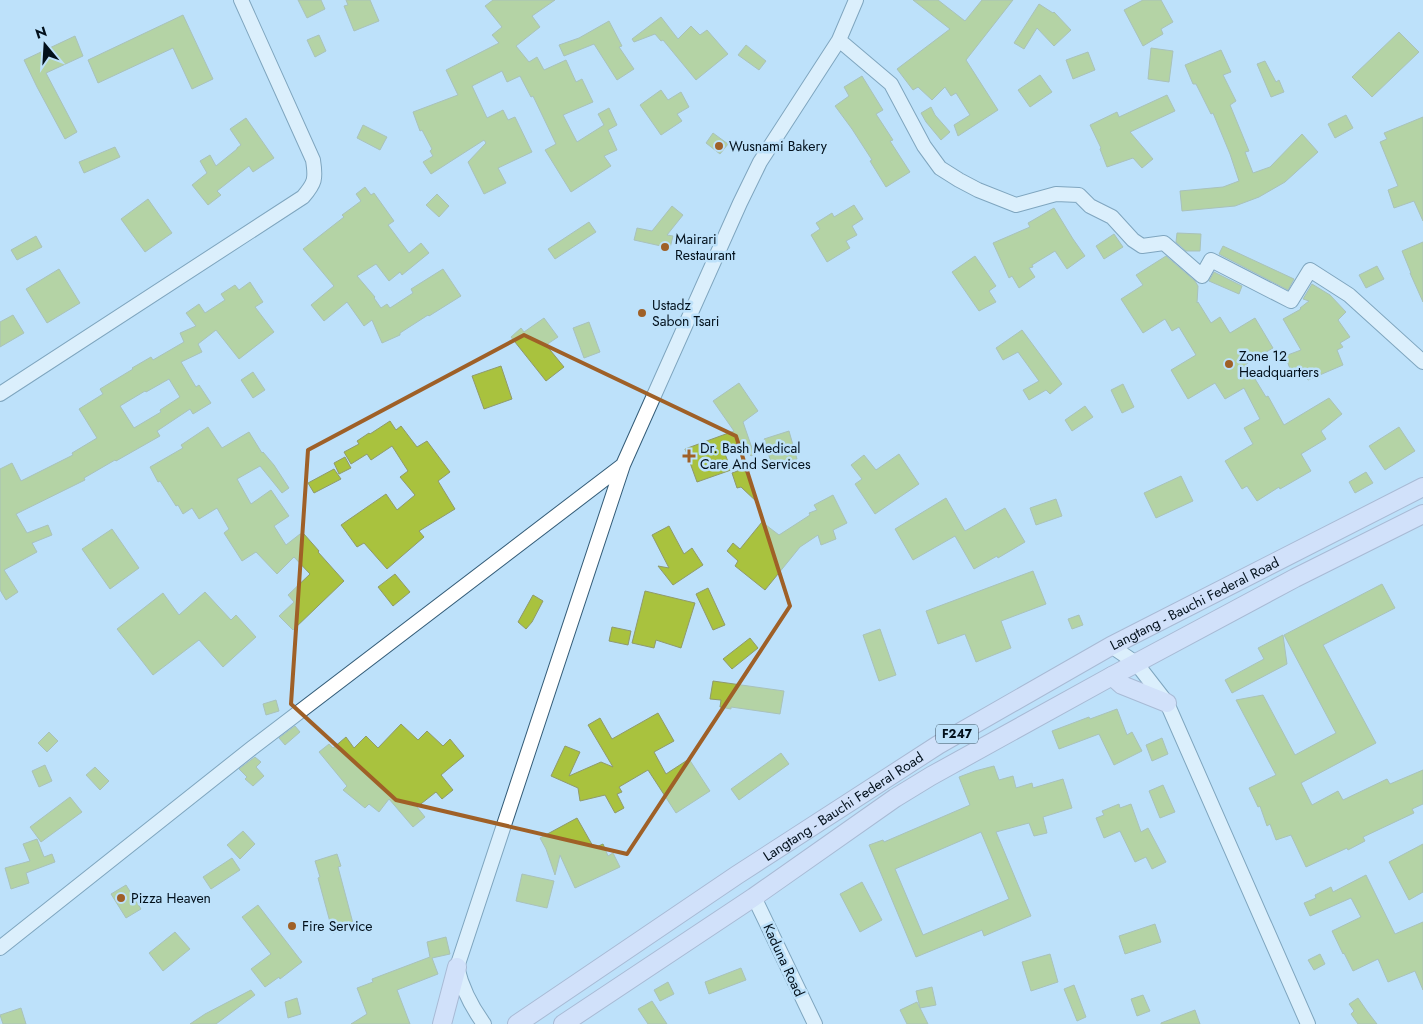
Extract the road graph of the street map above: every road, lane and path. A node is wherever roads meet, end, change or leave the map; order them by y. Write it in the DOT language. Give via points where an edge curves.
graph roads {
  1 [pos="241,0"];
  2 [pos="856,0"];
  3 [pos="839,40"];
  4 [pos="1423,362"];
  5 [pos="0,394"];
  6 [pos="623,465"];
  7 [pos="1423,487"];
  8 [pos="1423,514"];
  9 [pos="1111,646"];
  10 [pos="1136,663"];
  11 [pos="1112,676"];
  12 [pos="1167,703"];
  13 [pos="754,897"];
  14 [pos="0,948"];
  15 [pos="457,967"];
  16 [pos="442,1024"];
  17 [pos="484,1024"];
  18 [pos="517,1024"];
  19 [pos="563,1024"];
  20 [pos="815,1024"];
  21 [pos="1308,1024"];
  1 -- 5 [label="street" via="313,160 312,186 303,196"];
  2 -- 3 [label="street"];
  3 -- 4 [label="street" via="890,84 924,146 940,168 958,180 1016,205 1056,194 1079,195 1090,206 1112,217 1142,246 1164,243 1202,276 1212,260 1292,301 1310,270 1350,295"];
  3 -- 6 [label="street" via="760,162"];
  6 -- 14 [label="street" via="252,748"];
  6 -- 15 [label="street"];
  7 -- 9 [label="main road, Langtang - Bauchi Federal Road / F247"];
  8 -- 10 [label="main road, Langtang - Bauchi Federal Road / F247"];
  9 -- 10 [label="street"];
  9 -- 18 [label="main road, Langtang - Bauchi Federal Road / F247" via="938,745 737,875"];
  10 -- 11 [label="main road, Langtang - Bauchi Federal Road / F247"];
  10 -- 12 [label="street"];
  11 -- 12 [label="main road" via="1122,685"];
  11 -- 13 [label="main road, Langtang - Bauchi Federal Road / F247" via="902,794"];
  12 -- 21 [label="street"];
  13 -- 19 [label="main road, Langtang - Bauchi Federal Road / F247"];
  13 -- 20 [label="street, Kaduna Road"];
  15 -- 16 [label="main road"];
  15 -- 17 [label="street" via="467,998"];
}
